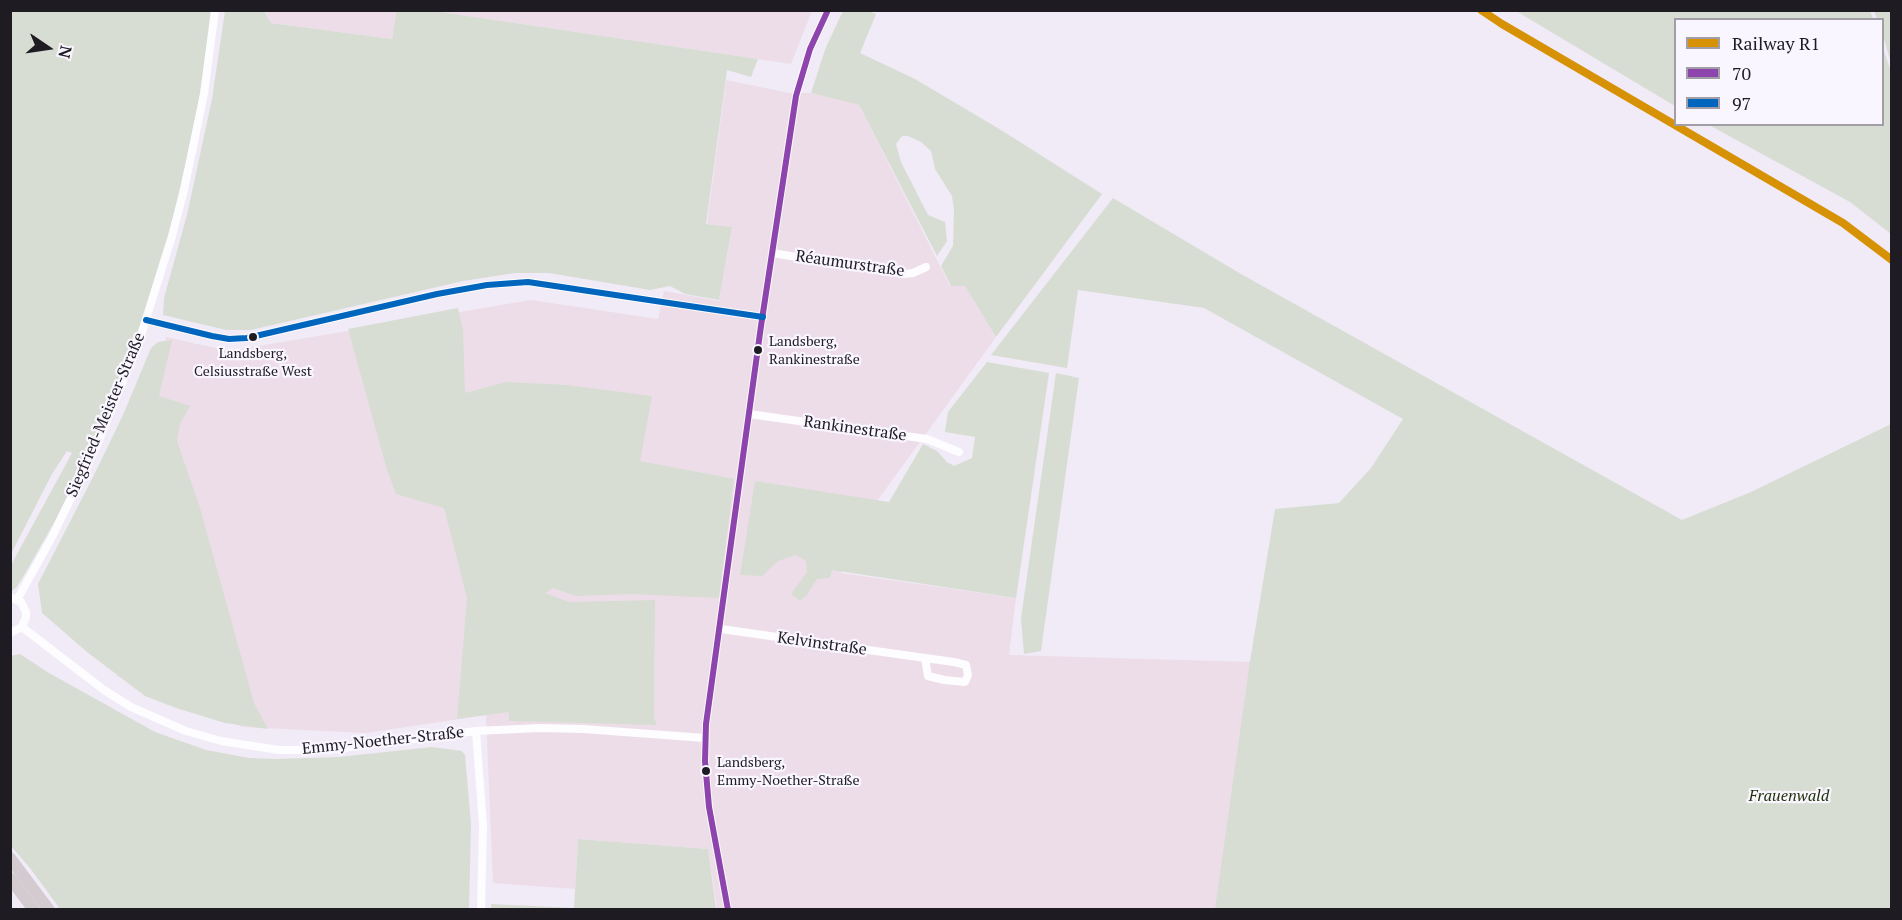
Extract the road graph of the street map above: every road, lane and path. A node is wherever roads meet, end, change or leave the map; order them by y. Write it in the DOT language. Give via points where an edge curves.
graph roads {
  1 [pos="215,10"];
  2 [pos="828,10"];
  3 [pos="772,253"];
  4 [pos="927,267"];
  5 [pos="762,317"];
  6 [pos="146,320"];
  7 [pos="749,414"];
  8 [pos="960,452"];
  9 [pos="14,598"];
  10 [pos="22,627"];
  11 [pos="720,629"];
  12 [pos="10,633"];
  13 [pos="925,658"];
  14 [pos="476,731"];
  15 [pos="705,738"];
  16 [pos="10,858"];
  17 [pos="10,878"];
  18 [pos="34,909"];
  19 [pos="49,909"];
  20 [pos="481,909"];
  21 [pos="728,909"];
  1 -- 6 [label="street, Siegfried-Meister-Straße" via="204,94 184,190"];
  2 -- 3 [label="street" via="797,91"];
  3 -- 4 [label="street, Réaumurstraße" via="904,274"];
  3 -- 5 [label="street"];
  5 -- 6 [label="street" via="528,282 437,294 247,338 212,336"];
  5 -- 7 [label="street"];
  6 -- 9 [label="street, Siegfried-Meister-Straße" via="94,451 52,537"];
  7 -- 8 [label="street, Rankinestraße" via="927,439"];
  7 -- 11 [label="street"];
  9 -- 10 [label="street" via="26,612"];
  10 -- 12 [label="street"];
  10 -- 14 [label="street, Emmy-Noether-Straße" via="131,707 186,731 221,741 279,750 328,750"];
  11 -- 13 [label="street, Kelvinstraße"];
  11 -- 15 [label="street"];
  13 -- 13 [label="street, Kelvinstraße" via="966,665 965,682 928,676"];
  14 -- 15 [label="street, Emmy-Noether-Straße" via="583,729"];
  14 -- 20 [label="street" via="483,825"];
  15 -- 21 [label="street" via="709,807"];
  16 -- 19 [label="highway"];
  17 -- 18 [label="highway"];
}
